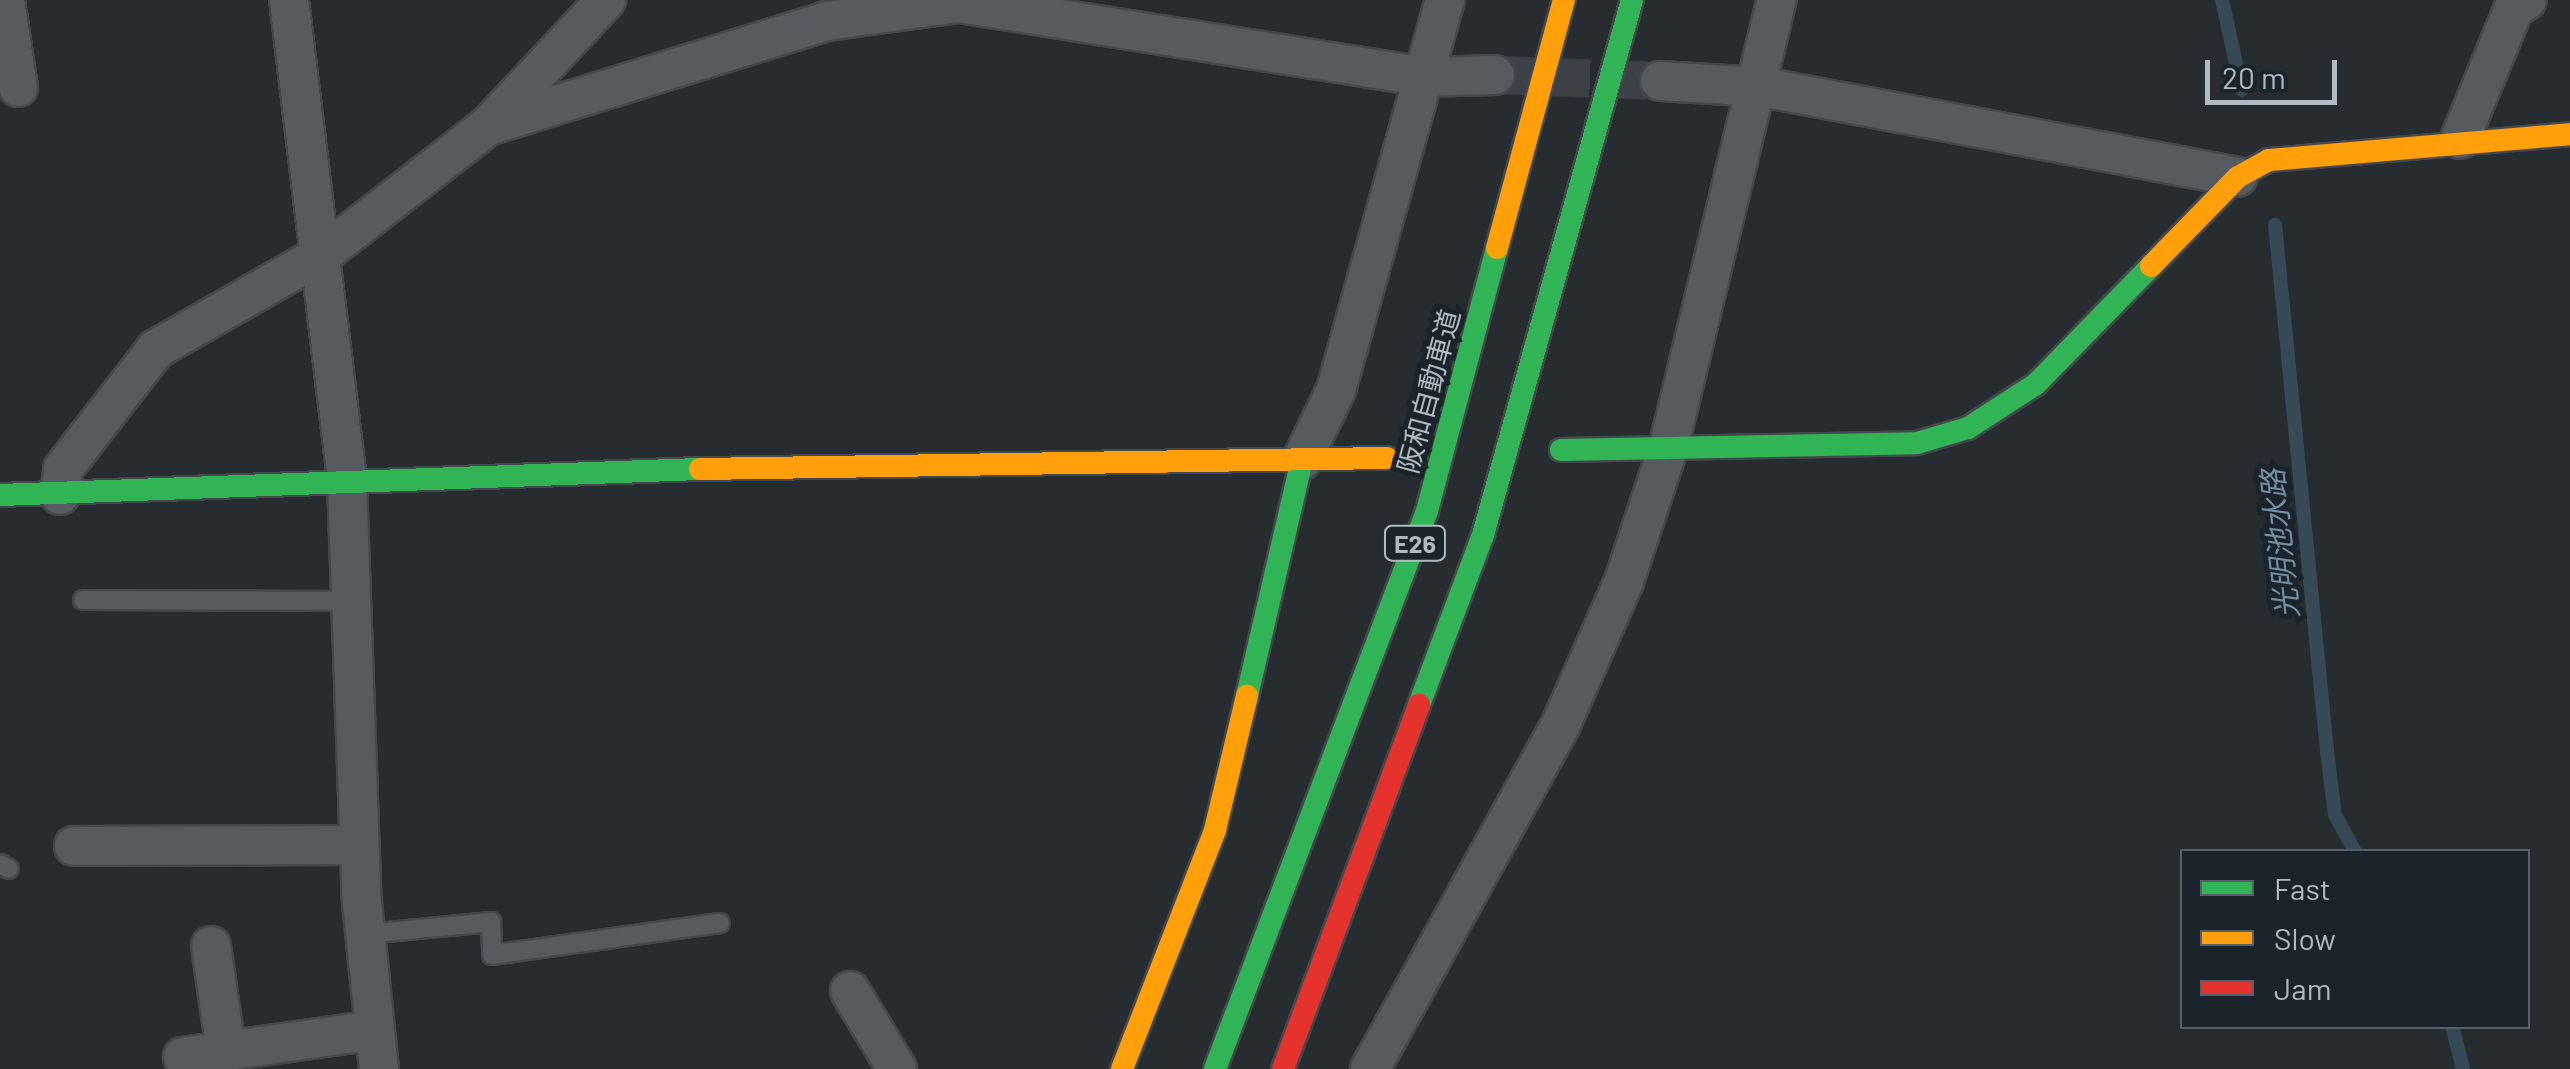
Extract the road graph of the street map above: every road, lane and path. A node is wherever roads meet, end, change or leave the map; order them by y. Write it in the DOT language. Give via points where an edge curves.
graph roads {
  1 [pos="5,0"];
  2 [pos="289,0"];
  3 [pos="606,0"];
  4 [pos="1445,0"];
  5 [pos="1564,0"];
  6 [pos="1632,0"];
  7 [pos="1778,0"];
  8 [pos="2526,0"];
  9 [pos="1495,75"];
  10 [pos="1424,77"];
  11 [pos="1660,81"];
  12 [pos="18,87"];
  13 [pos="1762,87"];
  14 [pos="488,126"];
  15 [pos="2570,134"];
  16 [pos="2460,139"];
  17 [pos="2238,177"];
  18 [pos="324,252"];
  19 [pos="1668,449"];
  20 [pos="1561,450"];
  21 [pos="1387,458"];
  22 [pos="1302,460"];
  23 [pos="347,482"];
  24 [pos="28,495"];
  25 [pos="0,525"];
  26 [pos="83,600"];
  27 [pos="351,600"];
  28 [pos="359,844"];
  29 [pos="74,846"];
  30 [pos="720,923"];
  31 [pos="366,934"];
  32 [pos="211,946"];
  33 [pos="850,992"];
  34 [pos="374,1030"];
  35 [pos="226,1050"];
  36 [pos="183,1057"];
  37 [pos="379,1069"];
  38 [pos="897,1069"];
  39 [pos="1122,1069"];
  40 [pos="1214,1069"];
  41 [pos="1283,1069"];
  42 [pos="1370,1069"];
  1 -- 12 [label="street"];
  2 -- 18 [label="street"];
  3 -- 14 [label="street"];
  4 -- 10 [label="street"];
  5 -- 40 [label="main road, 阪和自動車道 / E26" via="1427,511"];
  6 -- 41 [label="main road, E26" via="1484,535"];
  7 -- 13 [label="street"];
  8 -- 16 [label="street" via="2514,8"];
  9 -- 10 [label="street"];
  10 -- 14 [label="street" via="959,3 827,21"];
  10 -- 22 [label="street" via="1336,390"];
  11 -- 13 [label="street"];
  13 -- 17 [label="street"];
  13 -- 19 [label="street"];
  14 -- 18 [label="street"];
  15 -- 16 [label="main road"];
  16 -- 17 [label="main road" via="2324,148"];
  17 -- 19 [label="main road" via="2036,384 1968,428 1917,444"];
  18 -- 23 [label="street"];
  18 -- 24 [label="street" via="156,349 64,469"];
  19 -- 20 [label="main road"];
  19 -- 42 [label="street" via="1561,724"];
  21 -- 22 [label="main road"];
  22 -- 23 [label="main road"];
  22 -- 39 [label="main road" via="1215,830"];
  23 -- 24 [label="main road"];
  23 -- 27 [label="street"];
  24 -- 25 [label="street"];
  26 -- 27 [label="lane"];
  27 -- 28 [label="street"];
  28 -- 29 [label="street"];
  28 -- 31 [label="street"];
  30 -- 31 [label="lane" via="492,956 491,922"];
  31 -- 34 [label="street"];
  32 -- 35 [label="street"];
  33 -- 38 [label="street"];
  34 -- 35 [label="street"];
  34 -- 37 [label="street"];
  35 -- 36 [label="street"];
}
